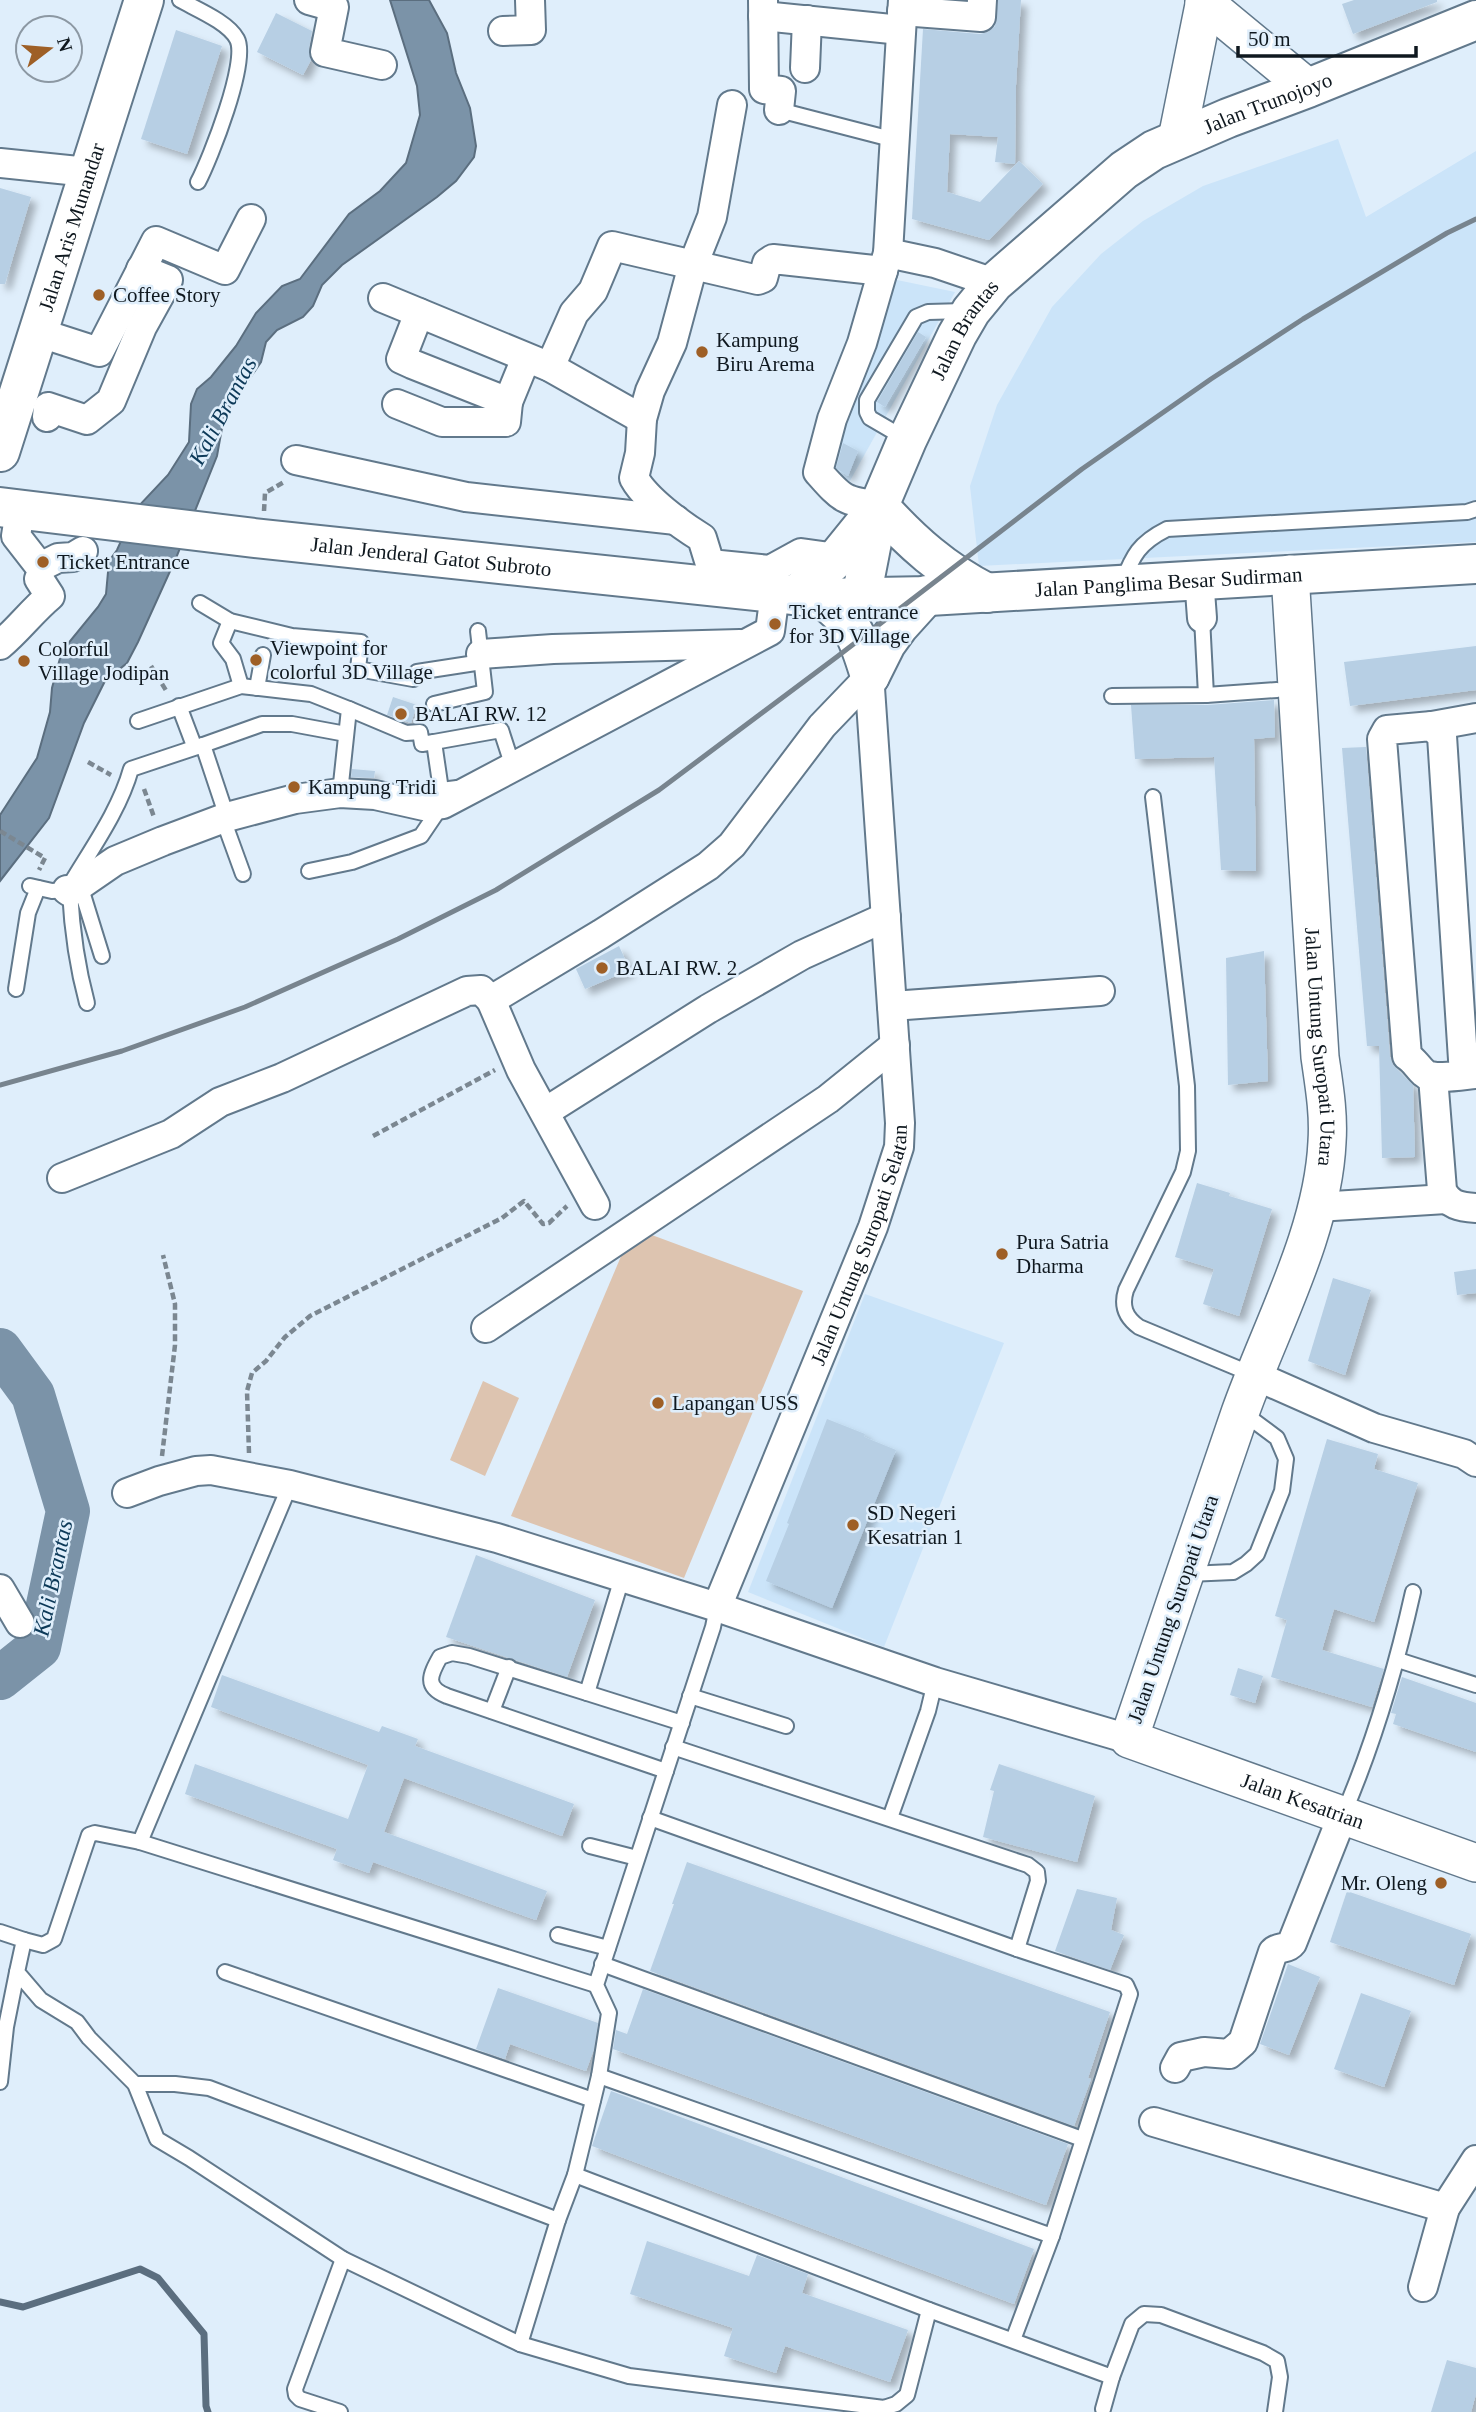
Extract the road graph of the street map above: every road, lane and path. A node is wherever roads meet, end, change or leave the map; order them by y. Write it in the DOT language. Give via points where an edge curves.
graph roads {
  1 [pos="144,0"];
  2 [pos="180,0"];
  3 [pos="309,0"];
  4 [pos="530,0"];
  5 [pos="982,0"];
  6 [pos="1205,1"];
  7 [pos="763,8"];
  8 [pos="902,14"];
  9 [pos="807,20"];
  10 [pos="1476,20"];
  11 [pos="503,31"];
  12 [pos="382,65"];
  13 [pos="805,68"];
  14 [pos="1308,88"];
  15 [pos="732,105"];
  16 [pos="779,110"];
  17 [pos="1177,139"];
  18 [pos="895,140"];
  19 [pos="0,163"];
  20 [pos="89,172"];
  21 [pos="198,182"];
  22 [pos="251,219"];
  23 [pos="886,262"];
  24 [pos="693,265"];
  25 [pos="141,269"];
  26 [pos="983,297"];
  27 [pos="383,298"];
  28 [pos="419,313"];
  29 [pos="37,332"];
  30 [pos="538,362"];
  31 [pos="412,364"];
  32 [pos="508,402"];
  33 [pos="47,418"];
  34 [pos="642,419"];
  35 [pos="907,440"];
  36 [pos="0,452"];
  37 [pos="300,461"];
  38 [pos="879,506"];
  39 [pos="10,509"];
  40 [pos="1476,509"];
  41 [pos="676,520"];
  42 [pos="259,530"];
  43 [pos="83,551"];
  44 [pos="837,558"];
  45 [pos="1476,564"];
  46 [pos="39,570"];
  47 [pos="1290,574"];
  48 [pos="1199,578"];
  49 [pos="1121,584"];
  50 [pos="987,593"];
  51 [pos="797,595"];
  52 [pos="927,596"];
  53 [pos="862,598"];
  54 [pos="200,603"];
  55 [pos="1202,618"];
  56 [pos="230,621"];
  57 [pos="747,644"];
  58 [pos="0,645"];
  59 [pos="480,649"];
  60 [pos="263,655"];
  61 [pos="151,666"];
  62 [pos="870,676"];
  63 [pos="241,686"];
  64 [pos="257,688"];
  65 [pos="1287,689"];
  66 [pos="1206,695"];
  67 [pos="1112,696"];
  68 [pos="434,704"];
  69 [pos="178,707"];
  70 [pos="349,709"];
  71 [pos="1476,718"];
  72 [pos="138,721"];
  73 [pos="1432,726"];
  74 [pos="346,734"];
  75 [pos="434,743"];
  76 [pos="198,744"];
  77 [pos="88,762"];
  78 [pos="513,767"];
  79 [pos="476,786"];
  80 [pos="125,787"];
  81 [pos="340,793"];
  82 [pos="1153,797"];
  83 [pos="443,804"];
  84 [pos="225,818"];
  85 [pos="0,831"];
  86 [pos="163,841"];
  87 [pos="45,858"];
  88 [pos="309,871"];
  89 [pos="243,874"];
  90 [pos="72,889"];
  91 [pos="886,917"];
  92 [pos="102,956"];
  93 [pos="16,989"];
  94 [pos="1100,991"];
  95 [pos="491,1000"];
  96 [pos="87,1003"];
  97 [pos="892,1006"];
  98 [pos="895,1045"];
  99 [pos="517,1059"];
  100 [pos="1470,1075"];
  101 [pos="1433,1077"];
  102 [pos="545,1112"];
  103 [pos="373,1136"];
  104 [pos="62,1178"];
  105 [pos="590,1196"];
  106 [pos="1446,1199"];
  107 [pos="1317,1207"];
  108 [pos="1476,1208"];
  109 [pos="163,1255"];
  110 [pos="486,1328"];
  111 [pos="1254,1375"];
  112 [pos="1241,1411"];
  113 [pos="1476,1462"];
  114 [pos="249,1478"];
  115 [pos="159,1481"];
  116 [pos="290,1485"];
  117 [pos="127,1493"];
  118 [pos="1185,1574"];
  119 [pos="622,1578"];
  120 [pos="0,1589"];
  121 [pos="1413,1592"];
  122 [pos="717,1607"];
  123 [pos="20,1623"];
  124 [pos="1398,1660"];
  125 [pos="509,1667"];
  126 [pos="934,1682"];
  127 [pos="1476,1685"];
  128 [pos="587,1693"];
  129 [pos="690,1696"];
  130 [pos="492,1711"];
  131 [pos="682,1723"];
  132 [pos="786,1726"];
  133 [pos="1129,1739"];
  134 [pos="674,1747"];
  135 [pos="666,1771"];
  136 [pos="1342,1817"];
  137 [pos="650,1818"];
  138 [pos="890,1818"];
  139 [pos="140,1842"];
  140 [pos="590,1846"];
  141 [pos="637,1858"];
  142 [pos="1476,1863"];
  143 [pos="0,1932"];
  144 [pos="558,1935"];
  145 [pos="24,1940"];
  146 [pos="608,1948"];
  147 [pos="1017,1950"];
  148 [pos="602,1964"];
  149 [pos="16,1972"];
  150 [pos="225,1972"];
  151 [pos="596,1985"];
  152 [pos="1175,2068"];
  153 [pos="598,2076"];
  154 [pos="0,2082"];
  155 [pos="135,2084"];
  156 [pos="593,2100"];
  157 [pos="1154,2122"];
  158 [pos="1082,2139"];
  159 [pos="1476,2160"];
  160 [pos="575,2175"];
  161 [pos="1445,2208"];
  162 [pos="558,2220"];
  163 [pos="1052,2236"];
  164 [pos="343,2259"];
  165 [pos="1423,2287"];
  166 [pos="929,2310"];
  167 [pos="1013,2340"];
  168 [pos="520,2344"];
  169 [pos="1112,2377"];
  170 [pos="1105,2411"];
  171 [pos="340,2412"];
  172 [pos="1275,2412"];
  1 -- 20 [label="main road, Jalan Aris Munandar"];
  2 -- 21 [label="lane" via="217,20 233,33 240,48 232,93"];
  3 -- 12 [label="street" via="334,7 325,52"];
  4 -- 11 [label="street" via="531,30"];
  5 -- 8 [label="street" via="981,17"];
  6 -- 14 [label="street"];
  6 -- 17 [label="street"];
  7 -- 9 [label="street"];
  7 -- 16 [label="street" via="765,89 781,91"];
  8 -- 9 [label="street"];
  8 -- 18 [label="street"];
  9 -- 13 [label="street"];
  10 -- 14 [label="main road, Jalan Trunojoyo"];
  14 -- 17 [label="main road, Jalan Trunojoyo"];
  15 -- 24 [label="street" via="712,217"];
  16 -- 18 [label="lane"];
  17 -- 26 [label="main road, Jalan Brantas" via="1124,170"];
  18 -- 23 [label="street"];
  19 -- 20 [label="street"];
  20 -- 29 [label="main road, Jalan Aris Munandar"];
  22 -- 25 [label="street" via="225,270 156,241"];
  23 -- 24 [label="street" via="773,259 758,280"];
  23 -- 26 [label="street" via="935,263"];
  23 -- 38 [label="street" via="818,472 851,502"];
  24 -- 30 [label="street" via="612,246 593,291"];
  24 -- 34 [label="street" via="672,343"];
  25 -- 29 [label="street" via="99,352"];
  25 -- 33 [label="street" via="168,280 111,401 87,419 48,407"];
  26 -- 35 [label="main road, Jalan Brantas" via="957,335"];
  26 -- 35 [label="lane" via="916,317 867,400 870,418"];
  27 -- 28 [label="street"];
  28 -- 30 [label="street"];
  28 -- 31 [label="street" via="401,359"];
  29 -- 36 [label="main road, Jalan Aris Munandar"];
  30 -- 32 [label="street"];
  30 -- 34 [label="street"];
  31 -- 32 [label="street"];
  31 -- 32 [label="street" via="393,413 442,422 506,422"];
  34 -- 41 [label="street" via="635,478"];
  35 -- 38 [label="main road, Jalan Brantas"];
  37 -- 41 [label="street" via="466,497"];
  37 -- 42 [label="path" via="299,474 265,493"];
  38 -- 44 [label="main road"];
  38 -- 50 [label="main road" via="924,552"];
  38 -- 53 [label="main road, Jalan Brantas"];
  39 -- 42 [label="main road, Jalan Jenderal Gatot Subroto" via="112,522"];
  39 -- 46 [label="street" via="16,536"];
  40 -- 49 [label="lane" via="1167,530 1147,539"];
  41 -- 44 [label="street" via="702,538 710,564 771,570 801,553"];
  42 -- 51 [label="main road, Jalan Jenderal Gatot Subroto"];
  43 -- 46 [label="street"];
  44 -- 51 [label="main road"];
  45 -- 47 [label="main road, Jalan Panglima Besar Sudirman"];
  46 -- 58 [label="street" via="50,596"];
  47 -- 48 [label="main road, Jalan Panglima Besar Sudirman"];
  47 -- 65 [label="street, Jalan Untung Suropati Utara"];
  48 -- 49 [label="main road, Jalan Panglima Besar Sudirman"];
  48 -- 55 [label="street"];
  49 -- 50 [label="main road, Jalan Panglima Besar Sudirman"];
  50 -- 52 [label="main road, Jalan Panglima Besar Sudirman"];
  51 -- 53 [label="main road, Jalan Jenderal Gatot Subroto"];
  51 -- 57 [label="street" via="770,631"];
  51 -- 62 [label="main road" via="837,608 849,621"];
  52 -- 53 [label="main road, Jalan Panglima Besar Sudirman"];
  52 -- 62 [label="main road" via="892,635"];
  53 -- 62 [label="street, Jalan Untung Suropati Selatan"];
  54 -- 56 [label="lane"];
  55 -- 66 [label="lane"];
  56 -- 59 [label="lane" via="292,636 361,642 358,670 413,679 417,672"];
  56 -- 63 [label="lane" via="221,643 233,659"];
  57 -- 59 [label="street"];
  57 -- 78 [label="street"];
  59 -- 68 [label="lane" via="485,692"];
  60 -- 64 [label="lane"];
  61 -- 69 [label="path"];
  62 -- 91 [label="street, Jalan Untung Suropati Selatan"];
  62 -- 95 [label="street" via="822,726 732,845 708,866"];
  63 -- 64 [label="lane"];
  63 -- 69 [label="lane"];
  64 -- 70 [label="lane" via="311,694"];
  65 -- 66 [label="lane"];
  65 -- 107 [label="street, Jalan Untung Suropati Utara" via="1327,1110"];
  66 -- 67 [label="lane"];
  69 -- 72 [label="lane"];
  69 -- 76 [label="lane"];
  70 -- 74 [label="lane"];
  70 -- 75 [label="lane" via="406,733 420,732 422,744"];
  71 -- 73 [label="street"];
  73 -- 100 [label="street" via="1442,736"];
  73 -- 101 [label="street" via="1387,730 1382,739 1407,1056"];
  74 -- 76 [label="lane" via="292,724 261,724"];
  74 -- 81 [label="lane"];
  75 -- 78 [label="lane" via="501,730"];
  75 -- 79 [label="lane" via="441,790"];
  76 -- 80 [label="lane" via="131,769"];
  76 -- 84 [label="lane"];
  77 -- 80 [label="path"];
  78 -- 79 [label="street"];
  79 -- 83 [label="street"];
  80 -- 86 [label="path" via="131,792 144,788"];
  80 -- 90 [label="lane"];
  81 -- 83 [label="street" via="424,806"];
  81 -- 84 [label="street" via="295,799"];
  82 -- 111 [label="lane" via="1187,1086 1188,1151 1183,1172 1123,1304 1139,1327"];
  83 -- 88 [label="lane" via="421,836 352,862"];
  84 -- 86 [label="street"];
  84 -- 89 [label="lane"];
  85 -- 87 [label="path"];
  86 -- 90 [label="street" via="115,861"];
  90 -- 92 [label="lane"];
  90 -- 93 [label="lane" via="34,887"];
  90 -- 96 [label="lane" via="79,973"];
  91 -- 97 [label="street, Jalan Untung Suropati Selatan"];
  91 -- 102 [label="street" via="802,955"];
  94 -- 97 [label="street"];
  95 -- 99 [label="street"];
  95 -- 104 [label="street" via="481,990 467,991 282,1078 220,1102 171,1134"];
  97 -- 98 [label="street, Jalan Untung Suropati Selatan"];
  98 -- 110 [label="street" via="828,1099"];
  98 -- 122 [label="street, Jalan Untung Suropati Selatan" via="900,1123 893,1170"];
  99 -- 102 [label="street"];
  99 -- 103 [label="path"];
  100 -- 101 [label="street"];
  101 -- 106 [label="street"];
  102 -- 105 [label="street"];
  105 -- 114 [label="path" via="546,1224 524,1201 502,1218 310,1316 252,1373 247,1391"];
  106 -- 107 [label="street"];
  106 -- 108 [label="street"];
  107 -- 111 [label="street, Jalan Untung Suropati Utara"];
  109 -- 115 [label="path" via="174,1304 175,1345"];
  111 -- 112 [label="street, Jalan Untung Suropati Utara"];
  111 -- 113 [label="street" via="1374,1428 1464,1454"];
  112 -- 118 [label="street, Jalan Untung Suropati Utara"];
  112 -- 118 [label="lane" via="1277,1438 1286,1458 1282,1491 1257,1554 1247,1564 1233,1572"];
  114 -- 115 [label="street" via="211,1470"];
  114 -- 116 [label="street"];
  115 -- 117 [label="street"];
  116 -- 119 [label="street" via="497,1538"];
  116 -- 139 [label="lane"];
  118 -- 133 [label="street, Jalan Untung Suropati Utara"];
  119 -- 122 [label="street"];
  119 -- 128 [label="lane"];
  120 -- 123 [label="street"];
  121 -- 124 [label="lane"];
  122 -- 126 [label="street"];
  122 -- 129 [label="lane"];
  124 -- 127 [label="lane"];
  124 -- 136 [label="lane"];
  125 -- 128 [label="lane"];
  125 -- 130 [label="lane"];
  125 -- 130 [label="lane" via="452,1653 443,1654 435,1665 431,1680 435,1691"];
  126 -- 133 [label="street"];
  126 -- 138 [label="lane" via="928,1712"];
  128 -- 131 [label="lane"];
  129 -- 131 [label="lane"];
  129 -- 132 [label="lane"];
  130 -- 135 [label="lane"];
  131 -- 134 [label="lane"];
  133 -- 136 [label="street, Jalan Kesatrian"];
  134 -- 135 [label="lane"];
  134 -- 138 [label="lane"];
  135 -- 137 [label="lane"];
  136 -- 142 [label="street, Jalan Kesatrian"];
  136 -- 152 [label="street" via="1292,1943 1273,1952 1242,2042 1229,2054 1204,2052 1181,2057"];
  137 -- 141 [label="lane"];
  137 -- 147 [label="lane"];
  138 -- 147 [label="lane" via="1037,1872"];
  139 -- 145 [label="lane" via="91,1834 54,1938 43,1945"];
  139 -- 151 [label="lane"];
  140 -- 141 [label="lane"];
  141 -- 146 [label="lane"];
  143 -- 145 [label="lane"];
  144 -- 146 [label="lane"];
  145 -- 149 [label="lane"];
  146 -- 148 [label="lane"];
  147 -- 158 [label="lane" via="1129,1988"];
  148 -- 151 [label="lane"];
  148 -- 158 [label="lane"];
  149 -- 154 [label="lane"];
  149 -- 155 [label="lane" via="41,2000 77,2022"];
  150 -- 156 [label="lane"];
  151 -- 153 [label="lane" via="609,2013"];
  153 -- 156 [label="lane"];
  153 -- 163 [label="lane"];
  155 -- 162 [label="lane" via="209,2088"];
  155 -- 164 [label="lane" via="157,2139"];
  156 -- 160 [label="lane"];
  157 -- 161 [label="street"];
  158 -- 163 [label="lane"];
  159 -- 161 [label="street"];
  160 -- 162 [label="lane"];
  160 -- 166 [label="lane"];
  161 -- 165 [label="street"];
  162 -- 168 [label="lane"];
  163 -- 167 [label="lane"];
  164 -- 168 [label="lane"];
  164 -- 171 [label="lane" via="295,2389 300,2399"];
  166 -- 167 [label="lane"];
  166 -- 168 [label="lane" via="907,2395 884,2408 629,2376"];
  167 -- 169 [label="lane"];
  169 -- 170 [label="lane"];
  169 -- 172 [label="lane" via="1132,2325 1144,2314 1161,2315 1277,2361 1280,2377"];
}
